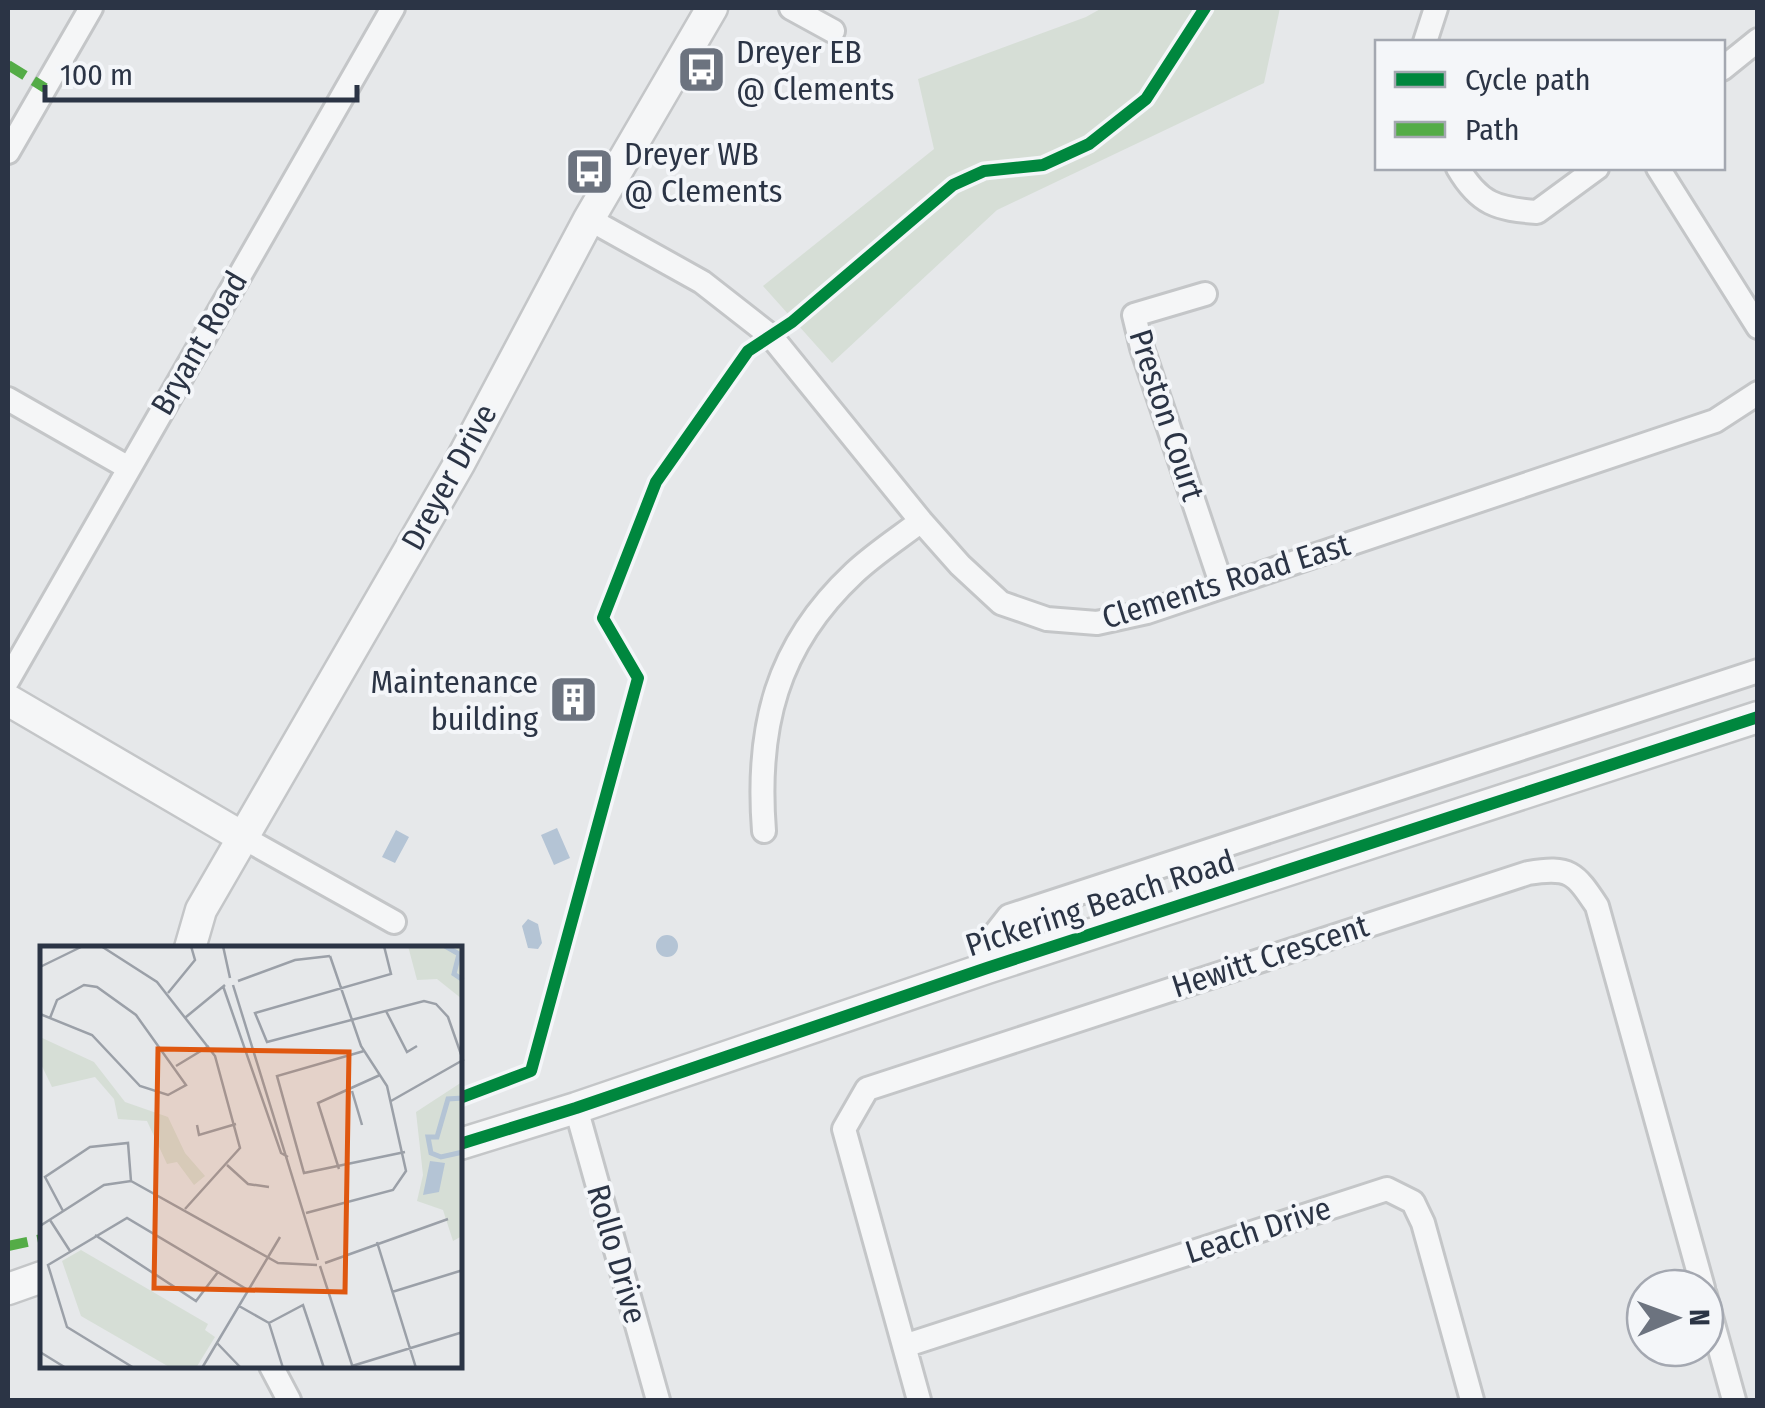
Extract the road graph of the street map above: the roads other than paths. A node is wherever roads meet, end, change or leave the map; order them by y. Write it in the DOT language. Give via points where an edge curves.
graph roads {
  1 [pos="91,8"];
  2 [pos="394,8"];
  3 [pos="712,8"];
  4 [pos="791,8"];
  5 [pos="1436,8"];
  6 [pos="833,31"];
  7 [pos="1426,40"];
  8 [pos="1758,40"];
  9 [pos="1725,67"];
  10 [pos="8,152"];
  11 [pos="1459,170"];
  12 [pos="1594,170"];
  13 [pos="1659,170"];
  14 [pos="589,218"];
  15 [pos="1206,294"];
  16 [pos="1758,326"];
  17 [pos="1758,393"];
  18 [pos="8,399"];
  19 [pos="127,468"];
  20 [pos="921,521"];
  21 [pos="1222,586"];
  22 [pos="1758,671"];
  23 [pos="8,680"];
  24 [pos="8,700"];
  25 [pos="1758,717"];
  26 [pos="764,831"];
  27 [pos="244,838"];
  28 [pos="394,922"];
  29 [pos="191,946"];
  30 [pos="987,968"];
  31 [pos="576,1108"];
  32 [pos="462,1143"];
  33 [pos="1697,1268"];
  34 [pos="40,1278"];
  35 [pos="8,1289"];
  36 [pos="904,1346"];
  37 [pos="272,1368"];
  38 [pos="1725,1368"];
  39 [pos="289,1400"];
  40 [pos="658,1400"];
  41 [pos="920,1400"];
  42 [pos="1472,1400"];
  43 [pos="1734,1400"];
  1 -- 10 [label="street"];
  2 -- 19 [label="street, Bryant Road"];
  3 -- 14 [label="street, Dreyer Drive"];
  4 -- 6 [label="street"];
  5 -- 7 [label="street"];
  8 -- 9 [label="street"];
  11 -- 12 [label="street" via="1499,209 1537,212"];
  13 -- 16 [label="street"];
  14 -- 20 [label="street, Clements Road East" via="702,282 771,336"];
  14 -- 27 [label="street, Dreyer Drive" via="459,464"];
  15 -- 21 [label="street, Preston Court" via="1134,314"];
  17 -- 21 [label="street, Clements Road East" via="1715,422"];
  18 -- 19 [label="street"];
  19 -- 23 [label="street, Bryant Road"];
  20 -- 21 [label="street, Clements Road East" via="1001,604 1048,620 1097,623"];
  20 -- 26 [label="street" via="856,571 820,609 780,678 765,728"];
  22 -- 30 [label="street, Pickering Beach Road" via="1009,916 991,938"];
  24 -- 27 [label="street"];
  25 -- 30 [label="street, Pickering Beach Road"];
  27 -- 28 [label="street"];
  27 -- 29 [label="street, Dreyer Drive" via="202,910"];
  30 -- 31 [label="street, Pickering Beach Road"];
  31 -- 32 [label="street, Pickering Beach Road"];
  31 -- 40 [label="street, Rollo Drive"];
  33 -- 36 [label="street, Hewitt Crescent" via="1598,906 1578,878 1553,869 867,1088 844,1129"];
  34 -- 35 [label="street"];
  36 -- 41 [label="street, Hewitt Crescent"];
  36 -- 42 [label="street, Leach Drive" via="1388,1189 1413,1202 1423,1223"];
  37 -- 39 [label="street"];
  38 -- 43 [label="street, Hewitt Crescent"];
}
